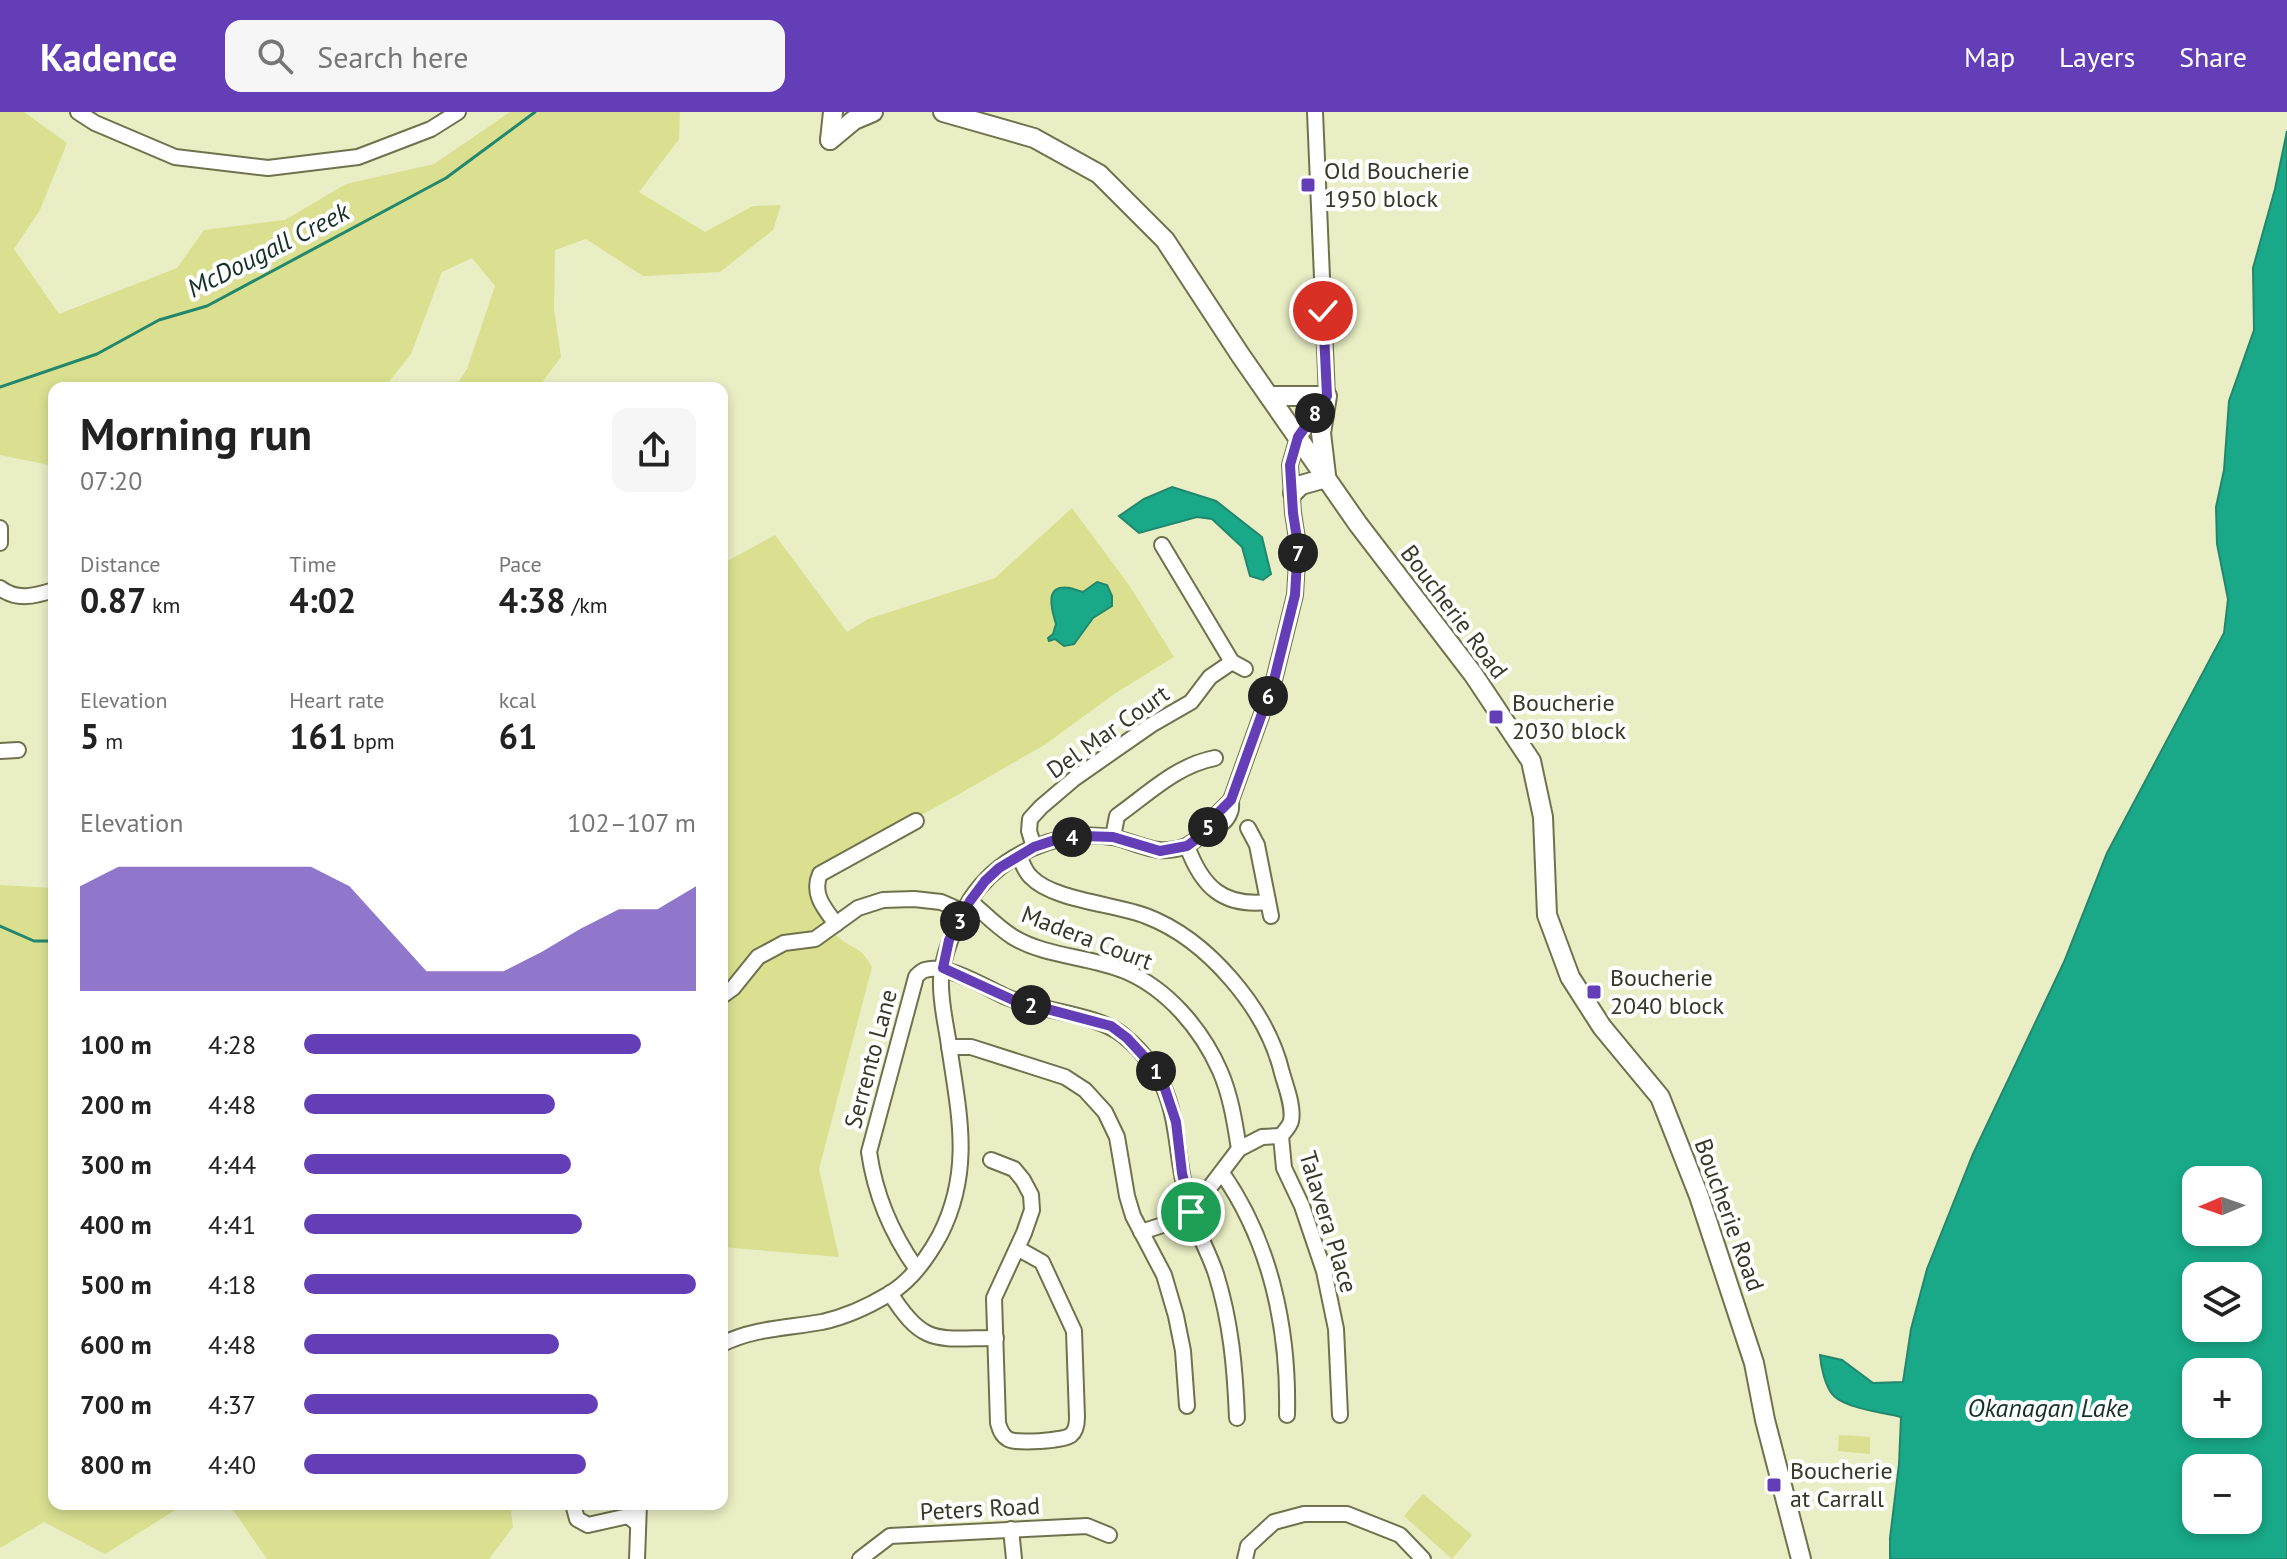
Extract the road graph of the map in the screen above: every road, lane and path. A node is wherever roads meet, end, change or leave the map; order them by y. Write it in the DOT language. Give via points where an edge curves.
graph roads {
  1 [pos="78,112"];
  2 [pos="458,112"];
  3 [pos="833,112"];
  4 [pos="873,112"];
  5 [pos="943,112"];
  6 [pos="1315,112"];
  7 [pos="1269,396"];
  8 [pos="1327,396"];
  9 [pos="1298,437"];
  10 [pos="1326,478"];
  11 [pos="1293,493"];
  12 [pos="0,528"];
  13 [pos="0,543"];
  14 [pos="1162,545"];
  15 [pos="0,588"];
  16 [pos="48,592"];
  17 [pos="18,750"];
  18 [pos="0,751"];
  19 [pos="1215,758"];
  20 [pos="916,821"];
  21 [pos="1248,828"];
  22 [pos="1113,837"];
  23 [pos="1187,846"];
  24 [pos="1034,847"];
  25 [pos="1019,856"];
  26 [pos="967,906"];
  27 [pos="836,924"];
  28 [pos="943,968"];
  29 [pos="728,992"];
  30 [pos="949,1047"];
  31 [pos="1281,1136"];
  32 [pos="1239,1149"];
  33 [pos="991,1160"];
  34 [pos="1222,1173"];
  35 [pos="1191,1212"];
  36 [pos="1141,1232"];
  37 [pos="1017,1248"];
  38 [pos="916,1268"];
  39 [pos="890,1293"];
  40 [pos="996,1338"];
  41 [pos="728,1342"];
  42 [pos="1187,1406"];
  43 [pos="1287,1415"];
  44 [pos="1340,1415"];
  45 [pos="1237,1418"];
  46 [pos="575,1510"];
  47 [pos="639,1510"];
  48 [pos="638,1524"];
  49 [pos="1011,1529"];
  50 [pos="1109,1535"];
  51 [pos="637,1559"];
  52 [pos="860,1559"];
  53 [pos="1014,1559"];
  54 [pos="1245,1559"];
  55 [pos="1423,1559"];
  56 [pos="1801,1559"];
  1 -- 2 [label="street" via="175,157 268,168 358,157 431,129"];
  3 -- 4 [label="main road" via="830,140"];
  5 -- 7 [label="main road, Boucherie Road" via="1034,138 1099,174 1165,240"];
  6 -- 8 [label="street"];
  7 -- 8 [label="main road"];
  7 -- 9 [label="main road, Boucherie Road"];
  8 -- 9 [label="street"];
  8 -- 10 [label="main road" via="1321,433"];
  9 -- 10 [label="main road, Boucherie Road"];
  9 -- 11 [label="street" via="1290,465"];
  10 -- 11 [label="main road"];
  10 -- 56 [label="main road, Boucherie Road" via="1473,674 1531,761 1543,817 1547,915 1570,977 1602,1027 1660,1097 1754,1363"];
  11 -- 23 [label="street" via="1295,595 1274,680 1230,813 1217,829"];
  12 -- 13 [label="street"];
  14 -- 24 [label="street, Del Mar Court" via="1238,665 1210,677 1191,702 1088,769 1041,807 1030,819"];
  15 -- 16 [label="street" via="27,597"];
  17 -- 18 [label="street"];
  19 -- 22 [label="street" via="1180,770 1117,816"];
  20 -- 27 [label="street" via="820,874 817,894"];
  21 -- 23 [label="street" via="1257,845 1270,909 1235,902 1207,885"];
  22 -- 23 [label="street" via="1160,851"];
  22 -- 24 [label="street" via="1058,839"];
  24 -- 25 [label="street"];
  25 -- 26 [label="street" via="985,881"];
  25 -- 31 [label="street, Talavera Place" via="1029,876 1044,887 1148,916 1177,932 1238,987 1280,1065 1291,1108 1291,1123"];
  26 -- 27 [label="street" via="883,900 858,908"];
  26 -- 28 [label="street" via="949,940"];
  26 -- 32 [label="street, Madera Court" via="1013,937 1124,970 1153,986 1205,1043 1221,1074"];
  27 -- 29 [label="street" via="815,939 784,943 758,957"];
  28 -- 30 [label="street"];
  28 -- 35 [label="street" via="1013,1000 1111,1026 1127,1038 1165,1089"];
  28 -- 38 [label="street, Serrento Lane" via="924,970 916,977 869,1152 879,1197"];
  30 -- 36 [label="street" via="971,1047 1006,1058 1065,1077 1085,1090 1105,1112 1117,1137 1127,1196"];
  30 -- 38 [label="street" via="960,1172 951,1213"];
  31 -- 32 [label="street" via="1262,1137"];
  31 -- 44 [label="street, Talavera Place" via="1284,1168 1324,1271 1336,1329"];
  32 -- 34 [label="street"];
  33 -- 37 [label="street" via="1014,1169 1031,1195 1032,1210"];
  34 -- 35 [label="street"];
  34 -- 43 [label="street" via="1253,1228 1271,1276 1282,1325"];
  35 -- 36 [label="street"];
  35 -- 45 [label="street" via="1229,1320"];
  36 -- 42 [label="street" via="1164,1275 1176,1316"];
  37 -- 40 [label="street" via="994,1298"];
  37 -- 40 [label="street" via="1042,1262 1074,1331 1077,1417 1071,1435 1014,1442 1002,1434"];
  38 -- 39 [label="street"];
  39 -- 40 [label="street" via="924,1334"];
  39 -- 41 [label="street" via="852,1313"];
  46 -- 48 [label="street" via="577,1519 588,1525 628,1516"];
  47 -- 48 [label="street"];
  48 -- 51 [label="street"];
  49 -- 50 [label="street, Peters Road" via="1087,1526"];
  49 -- 52 [label="street, Peters Road" via="890,1536"];
  49 -- 53 [label="street"];
  54 -- 55 [label="street" via="1248,1546 1274,1522 1304,1514 1347,1514 1400,1535"];
}
